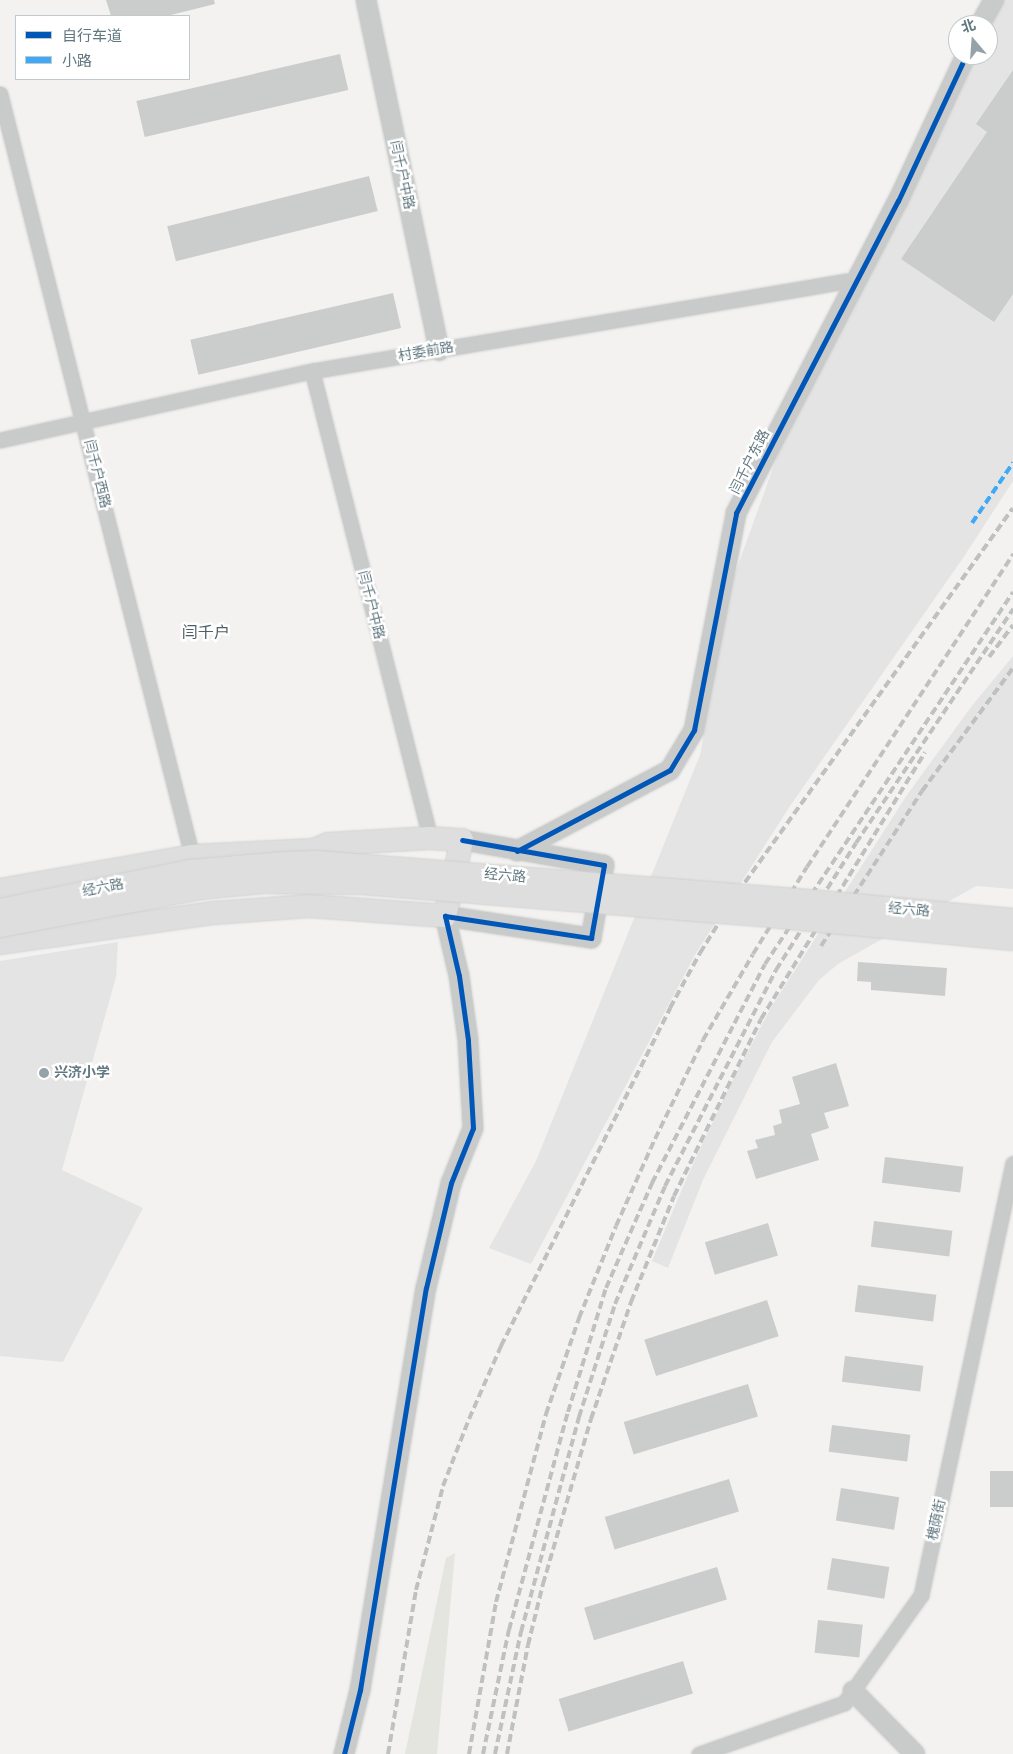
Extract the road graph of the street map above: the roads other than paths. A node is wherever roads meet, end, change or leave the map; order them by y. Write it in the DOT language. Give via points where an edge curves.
graph roads {
  1 [pos="366,0"];
  2 [pos="994,0"];
  3 [pos="986,15"];
  4 [pos="961,65"];
  5 [pos="0,94"];
  6 [pos="853,286"];
  7 [pos="439,350"];
  8 [pos="312,371"];
  9 [pos="83,420"];
  10 [pos="0,440"];
  11 [pos="430,838"];
  12 [pos="462,840"];
  13 [pos="518,851"];
  14 [pos="192,856"];
  15 [pos="0,890"];
  16 [pos="0,910"];
  17 [pos="445,916"];
  18 [pos="1013,920"];
  19 [pos="0,926"];
  20 [pos="1013,939"];
  21 [pos="0,943"];
  22 [pos="1013,1164"];
  23 [pos="853,1691"];
  24 [pos="344,1754"];
  25 [pos="699,1754"];
  26 [pos="914,1754"];
  1 -- 7 [label="street, 闫千户中路"];
  2 -- 3 [label="street"];
  4 -- 6 [label="street, 闫千户东路" via="898,200"];
  5 -- 9 [label="street, 闫千户西路"];
  6 -- 7 [label="street, 村委前路" via="846,281"];
  6 -- 13 [label="street, 闫千户东路" via="736,513 694,730 690,737 670,770"];
  7 -- 8 [label="street, 村委前路"];
  8 -- 9 [label="street, 村委前路"];
  8 -- 11 [label="street, 闫千户中路"];
  9 -- 10 [label="street, 村委前路"];
  9 -- 14 [label="street, 闫千户西路"];
  11 -- 12 [label="main road"];
  11 -- 14 [label="main road" via="328,844 314,850"];
  12 -- 13 [label="street"];
  12 -- 17 [label="main road"];
  13 -- 17 [label="street" via="604,865 590,938"];
  14 -- 15 [label="main road"];
  16 -- 18 [label="main road, 经六路, bridge" via="190,871 317,862"];
  17 -- 21 [label="main road" via="309,906 214,913"];
  17 -- 24 [label="street" via="459,976 468,1040 474,1128 451,1183 426,1288 360,1690"];
  19 -- 20 [label="main road, 经六路, bridge" via="182,891 264,882 361,883"];
  22 -- 23 [label="street, 槐荫街" via="921,1595"];
  23 -- 25 [label="street, 槐荫街" via="844,1703"];
  23 -- 26 [label="street"];
}
